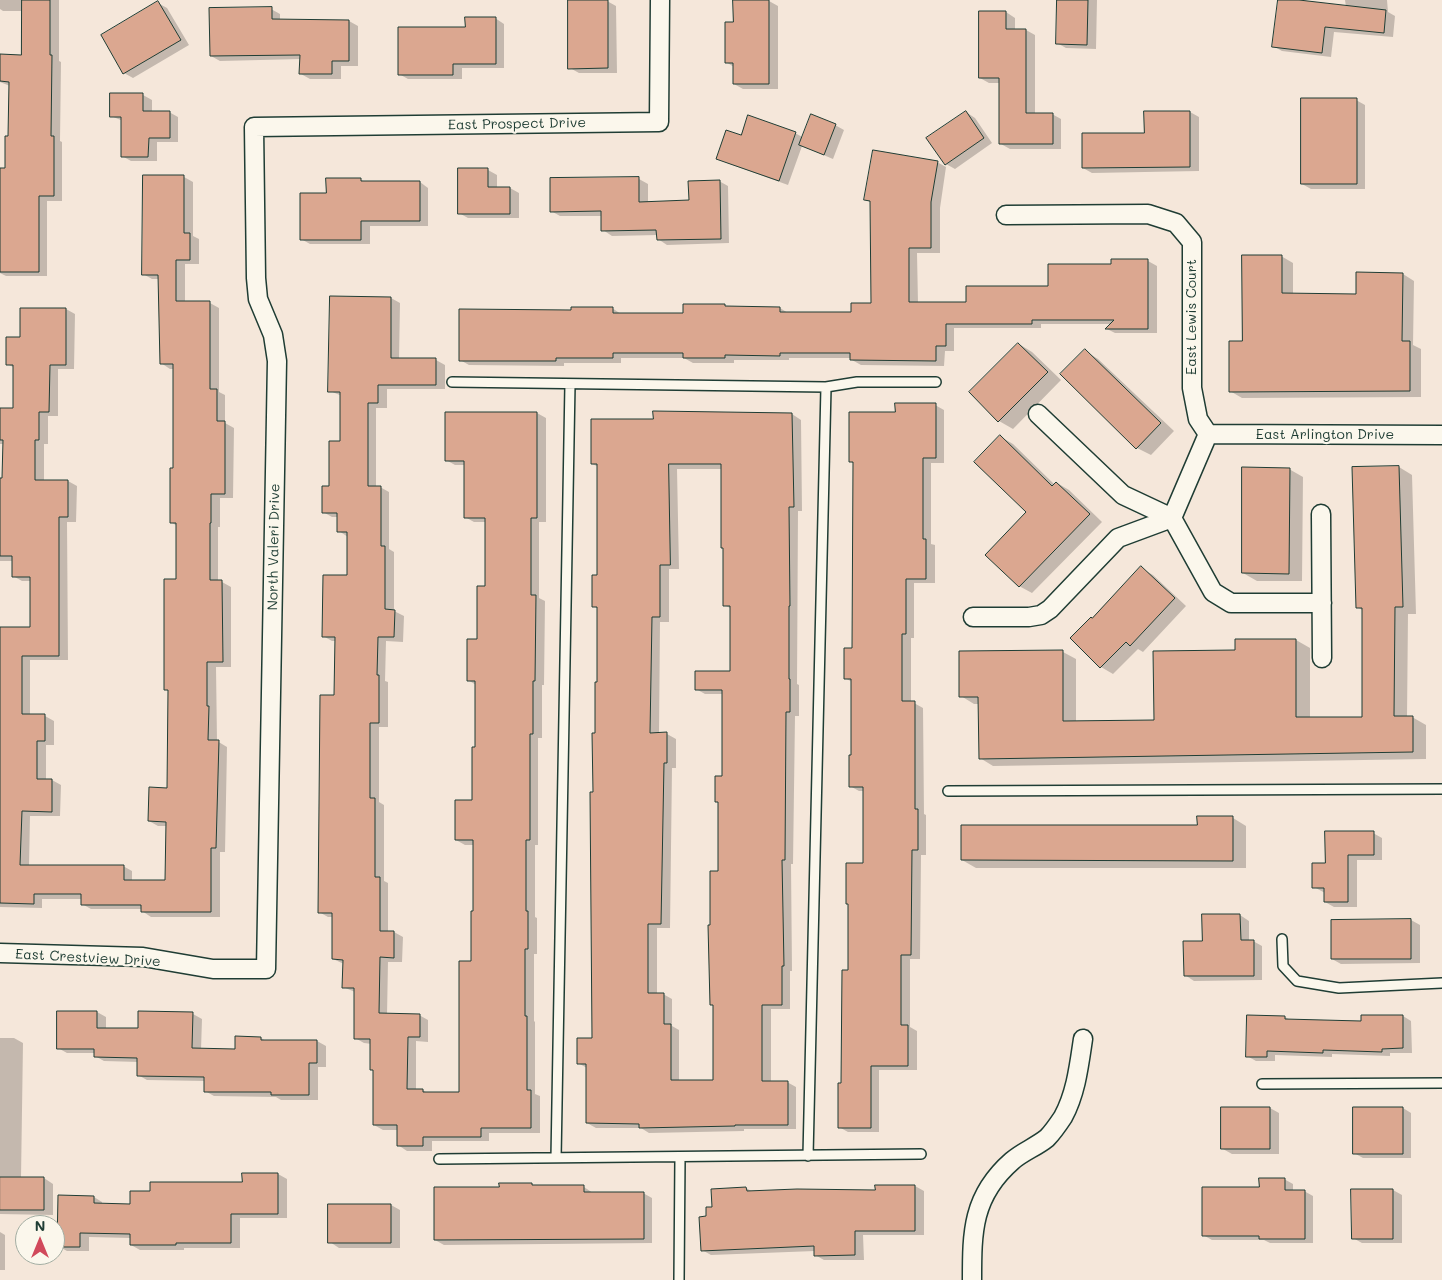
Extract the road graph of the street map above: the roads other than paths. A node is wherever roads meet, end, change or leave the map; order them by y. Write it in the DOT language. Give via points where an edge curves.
graph roads {
  1 [pos="660,0"];
  2 [pos="254,127"];
  3 [pos="1006,215"];
  4 [pos="452,382"];
  5 [pos="936,382"];
  6 [pos="570,384"];
  7 [pos="826,387"];
  8 [pos="1038,414"];
  9 [pos="1208,434"];
  10 [pos="1442,435"];
  11 [pos="1321,514"];
  12 [pos="1172,518"];
  13 [pos="1322,603"];
  14 [pos="973,617"];
  15 [pos="1322,658"];
  16 [pos="1442,788"];
  17 [pos="948,791"];
  18 [pos="1282,939"];
  19 [pos="0,953"];
  20 [pos="266,970"];
  21 [pos="1442,983"];
  22 [pos="1083,1039"];
  23 [pos="1442,1083"];
  24 [pos="1262,1084"];
  25 [pos="922,1154"];
  26 [pos="808,1156"];
  27 [pos="680,1157"];
  28 [pos="556,1158"];
  29 [pos="439,1159"];
  30 [pos="679,1280"];
  31 [pos="972,1280"];
  1 -- 2 [label="street, East Prospect Drive" via="659,122"];
  2 -- 20 [label="street, North Valeri Drive" via="258,299 273,336 277,361"];
  3 -- 9 [label="street, East Lewis Court" via="1148,214 1176,223 1192,242 1192,388 1198,419"];
  4 -- 6 [label="lane"];
  5 -- 7 [label="lane" via="858,382"];
  6 -- 7 [label="lane"];
  6 -- 28 [label="lane"];
  7 -- 26 [label="lane"];
  8 -- 12 [label="street" via="1123,495"];
  9 -- 10 [label="street, East Arlington Drive"];
  9 -- 12 [label="street"];
  11 -- 13 [label="street"];
  12 -- 13 [label="street" via="1213,592 1231,603"];
  12 -- 14 [label="street" via="1118,538 1041,615"];
  13 -- 15 [label="street"];
  16 -- 17 [label="lane"];
  18 -- 21 [label="lane" via="1283,966 1297,981 1339,988"];
  19 -- 20 [label="street, East Crestview Drive" via="143,957 213,970"];
  22 -- 31 [label="street" via="1074,1092 1062,1117 1047,1138 1012,1161 992,1182 978,1209 972,1239"];
  23 -- 24 [label="lane"];
  25 -- 26 [label="lane"];
  26 -- 27 [label="lane"];
  27 -- 28 [label="lane"];
  27 -- 30 [label="lane"];
  28 -- 29 [label="lane"];
}
